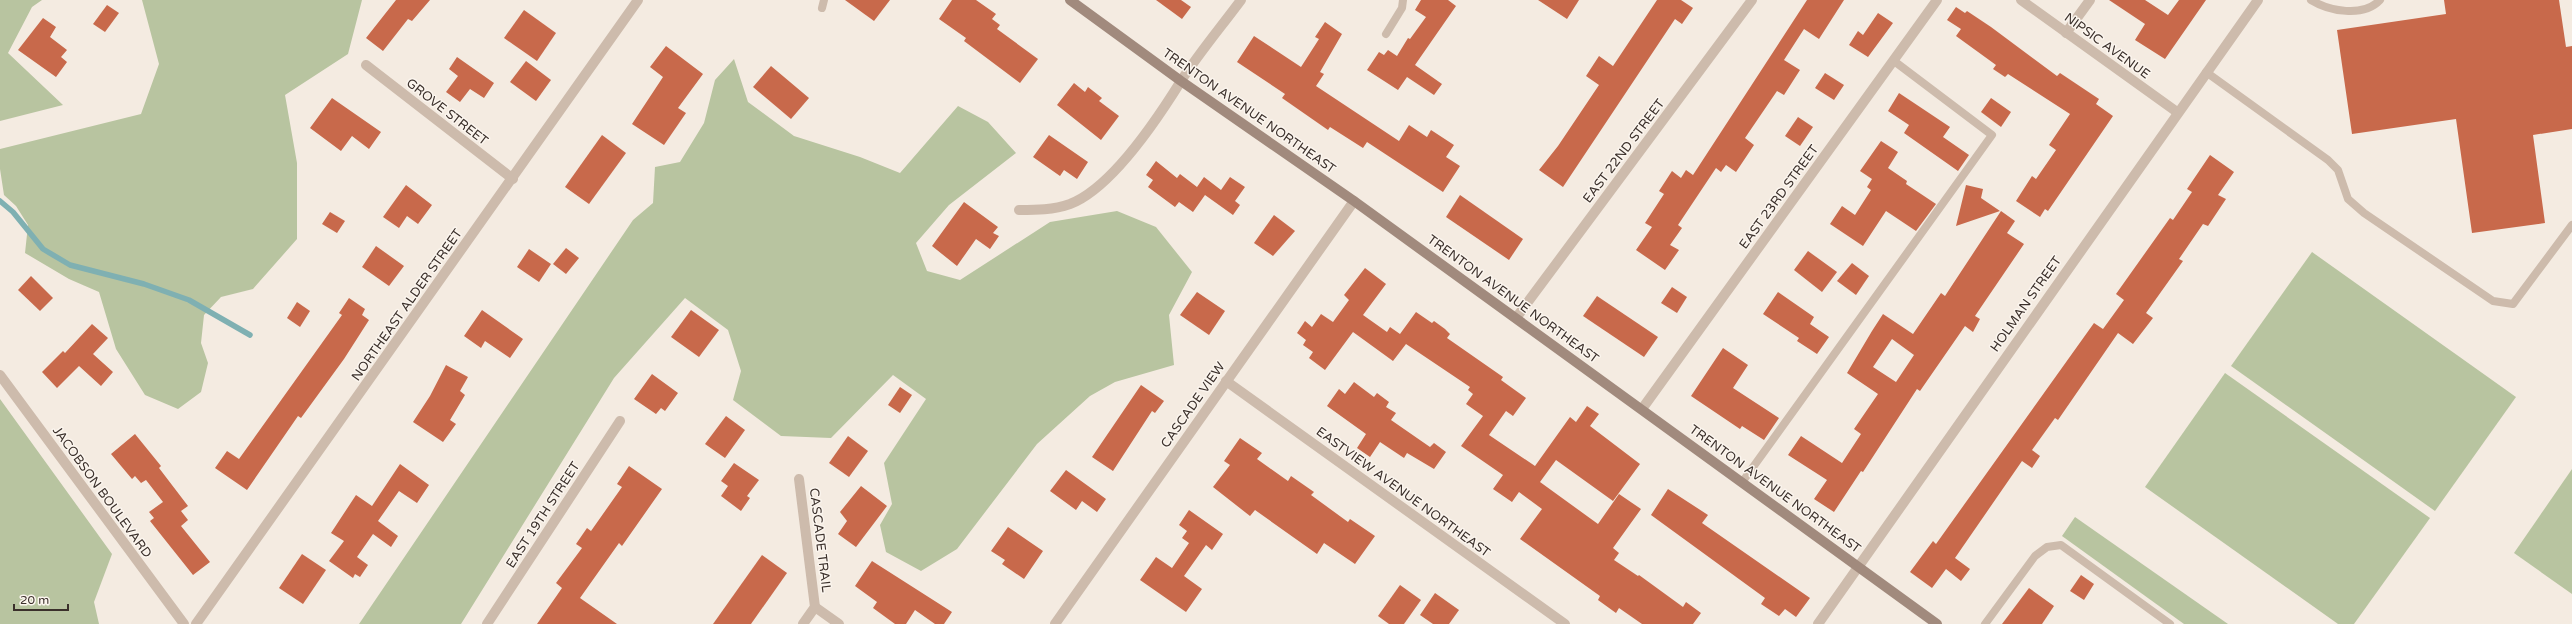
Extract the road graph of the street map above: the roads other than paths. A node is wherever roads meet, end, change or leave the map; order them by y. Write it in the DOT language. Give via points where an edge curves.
graph roads {
  1 [pos="638,0"];
  2 [pos="1071,0"];
  3 [pos="1241,0"];
  4 [pos="1403,0"];
  5 [pos="1752,0"];
  6 [pos="1937,0"];
  7 [pos="2021,0"];
  8 [pos="2090,0"];
  9 [pos="2258,0"];
  10 [pos="2311,0"];
  11 [pos="2380,0"];
  12 [pos="2066,33"];
  13 [pos="1386,34"];
  14 [pos="1894,61"];
  15 [pos="366,65"];
  16 [pos="2206,72"];
  17 [pos="1181,81"];
  18 [pos="2177,112"];
  19 [pos="513,179"];
  20 [pos="1354,201"];
  21 [pos="1019,210"];
  22 [pos="2572,225"];
  23 [pos="1516,318"];
  24 [pos="0,375"];
  25 [pos="1226,381"];
  26 [pos="1642,409"];
  27 [pos="620,421"];
  28 [pos="799,479"];
  29 [pos="1743,481"];
  30 [pos="1858,566"];
  31 [pos="815,607"];
  32 [pos="184,624"];
  33 [pos="196,624"];
  34 [pos="487,624"];
  35 [pos="803,624"];
  36 [pos="839,624"];
  37 [pos="1055,624"];
  38 [pos="1565,624"];
  39 [pos="1818,624"];
  40 [pos="1937,624"];
  41 [pos="1986,624"];
  42 [pos="2170,624"];
  1 -- 19 [label="street, NORTHEAST ALDER STREET"];
  2 -- 17 [label="main road, TRENTON AVENUE NORTHEAST"];
  3 -- 17 [label="street"];
  4 -- 13 [label="lane" via="1402,8"];
  5 -- 23 [label="street, EAST 22ND STREET"];
  6 -- 14 [label="street, EAST 23RD STREET"];
  7 -- 12 [label="street, NIPSIC AVENUE"];
  8 -- 12 [label="street"];
  9 -- 16 [label="street, HOLMAN STREET"];
  10 -- 11 [label="lane" via="2328,9 2339,11 2360,10"];
  12 -- 18 [label="street, NIPSIC AVENUE"];
  14 -- 26 [label="street, EAST 23RD STREET"];
  14 -- 29 [label="lane" via="1992,135"];
  15 -- 19 [label="street, GROVE STREET"];
  16 -- 18 [label="street, HOLMAN STREET"];
  16 -- 22 [label="lane" via="2328,160 2338,170 2348,199 2364,212 2494,301 2512,304"];
  17 -- 20 [label="main road, TRENTON AVENUE NORTHEAST"];
  17 -- 21 [label="street" via="1142,137 1119,166 1098,186 1070,204"];
  18 -- 30 [label="street, HOLMAN STREET"];
  19 -- 33 [label="street, NORTHEAST ALDER STREET"];
  20 -- 23 [label="main road, TRENTON AVENUE NORTHEAST"];
  20 -- 25 [label="street, CASCADE VIEW"];
  23 -- 26 [label="main road, TRENTON AVENUE NORTHEAST"];
  24 -- 32 [label="street, JACOBSON BOULEVARD"];
  25 -- 37 [label="street, CASCADE VIEW"];
  25 -- 38 [label="street, EASTVIEW AVENUE NORTHEAST"];
  26 -- 29 [label="main road, TRENTON AVENUE NORTHEAST"];
  27 -- 34 [label="street, EAST 19TH STREET"];
  28 -- 31 [label="street, CASCADE TRAIL"];
  29 -- 30 [label="main road, TRENTON AVENUE NORTHEAST"];
  30 -- 39 [label="street, HOLMAN STREET"];
  30 -- 40 [label="main road, TRENTON AVENUE NORTHEAST"];
  31 -- 35 [label="street, CASCADE TRAIL"];
  31 -- 36 [label="street"];
  41 -- 42 [label="lane" via="2035,556 2047,547 2061,545"];
}
